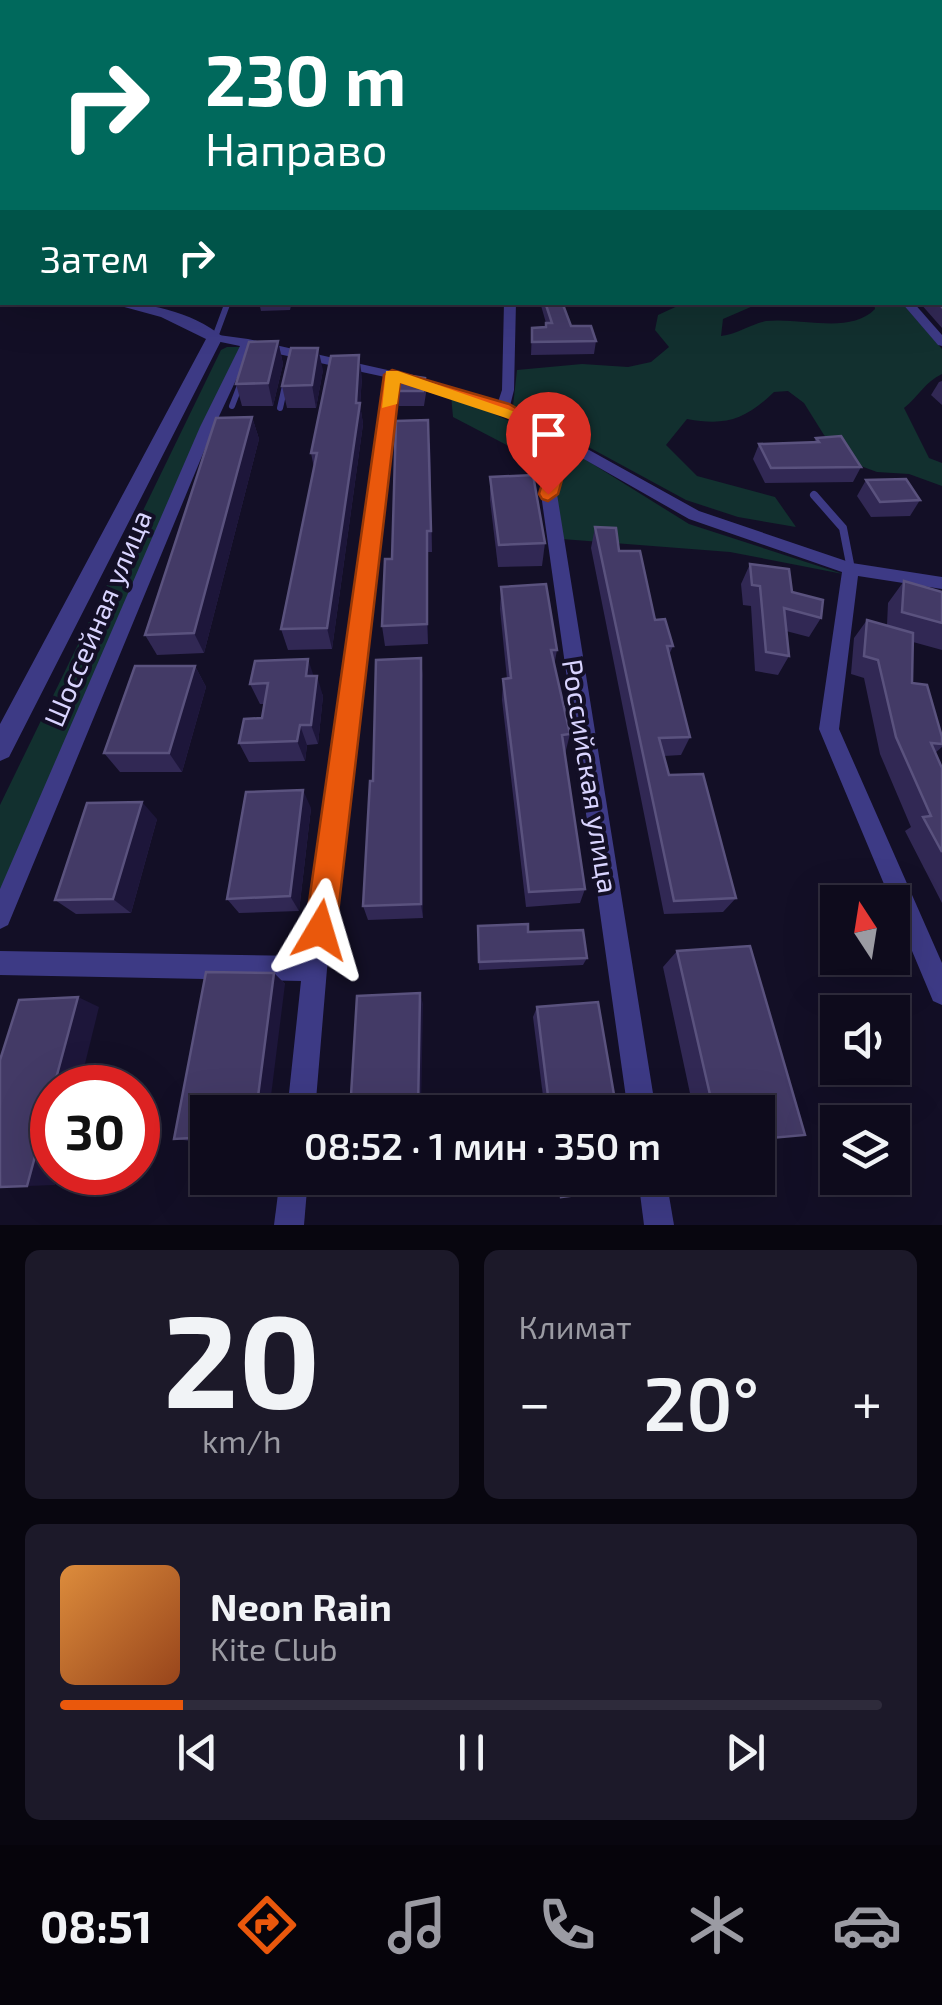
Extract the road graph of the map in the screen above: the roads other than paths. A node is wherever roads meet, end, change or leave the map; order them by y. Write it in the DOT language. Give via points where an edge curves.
graph roads {
  1 [pos="126,305"];
  2 [pos="227,305"];
  3 [pos="510,305"];
  4 [pos="909,305"];
  5 [pos="215,338"];
  6 [pos="941,339"];
  7 [pos="251,344"];
  8 [pos="292,353"];
  9 [pos="392,375"];
  10 [pos="232,406"];
  11 [pos="280,408"];
  12 [pos="502,408"];
  13 [pos="564,441"];
  14 [pos="814,496"];
  15 [pos="851,569"];
  16 [pos="942,582"];
  17 [pos="0,749"];
  18 [pos="0,917"];
  19 [pos="0,963"];
  20 [pos="315,970"];
  21 [pos="942,992"];
  22 [pos="303,1095"];
  23 [pos="639,1095"];
  24 [pos="293,1195"];
  25 [pos="655,1195"];
  26 [pos="290,1225"];
  27 [pos="659,1225"];
  1 -- 5 [label="street" via="166,314"];
  2 -- 5 [label="lane"];
  3 -- 12 [label="street"];
  4 -- 6 [label="street"];
  5 -- 7 [label="street"];
  5 -- 17 [label="street, Шоссейная улица"];
  7 -- 8 [label="street"];
  7 -- 10 [label="lane"];
  7 -- 18 [label="street, Шоссейная улица" via="208,427"];
  8 -- 9 [label="street" via="330,369"];
  8 -- 11 [label="lane"];
  9 -- 12 [label="street"];
  9 -- 20 [label="street"];
  12 -- 13 [label="street"];
  13 -- 15 [label="street" via="694,516"];
  13 -- 23 [label="street, Российская улица" via="548,494"];
  14 -- 15 [label="lane" via="843,528"];
  15 -- 16 [label="street"];
  15 -- 21 [label="street" via="830,729"];
  19 -- 20 [label="street"];
  20 -- 22 [label="street"];
  24 -- 26 [label="street"];
  25 -- 27 [label="street"];
}
